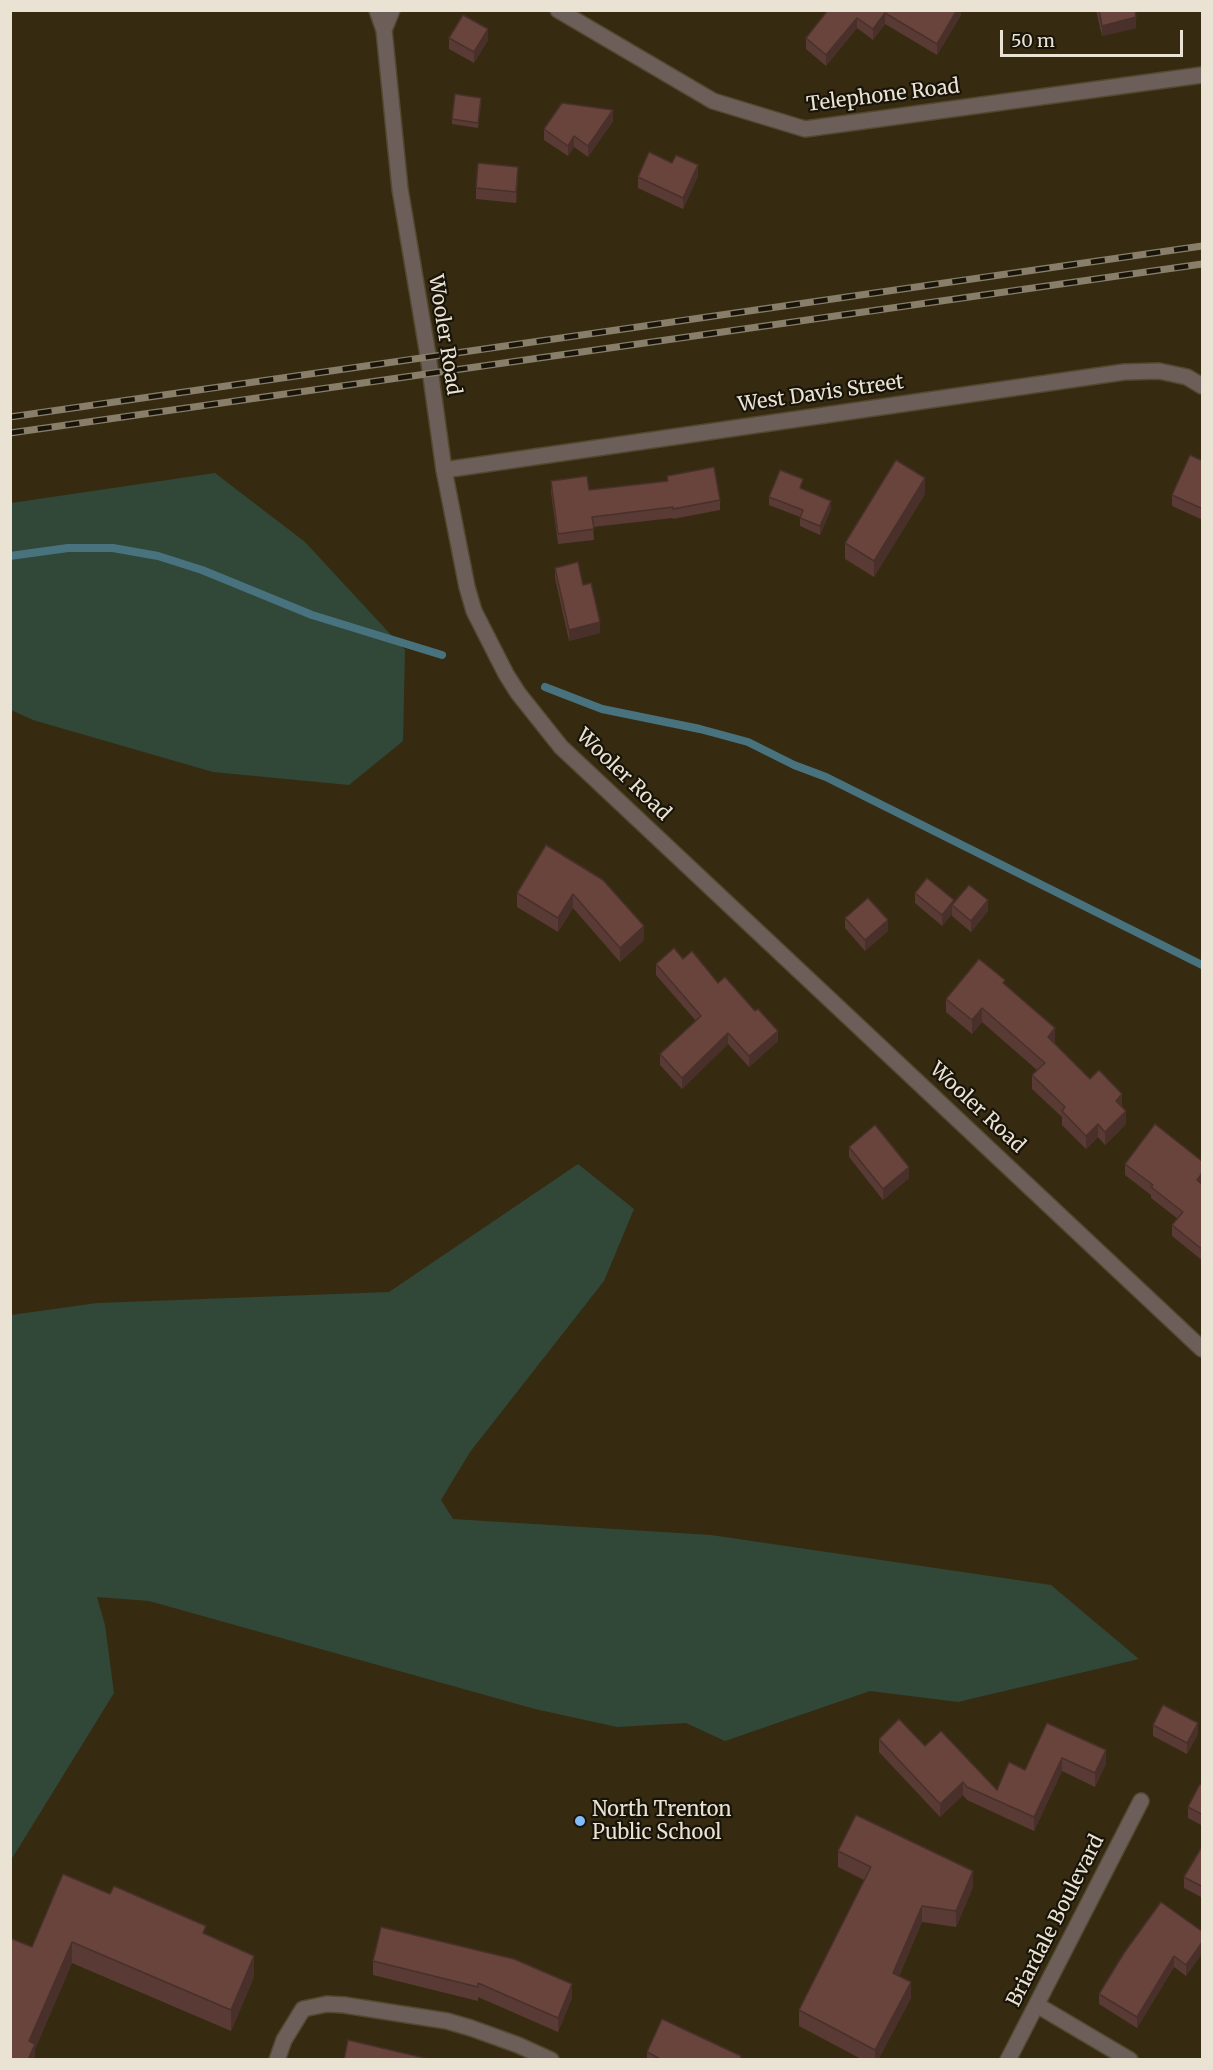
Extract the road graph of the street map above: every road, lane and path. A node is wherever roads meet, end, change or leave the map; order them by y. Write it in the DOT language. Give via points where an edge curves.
graph roads {
  1 [pos="377,10"];
  2 [pos="392,10"];
  3 [pos="558,10"];
  4 [pos="384,30"];
  5 [pos="1203,75"];
  6 [pos="1203,386"];
  7 [pos="444,470"];
  8 [pos="1203,1348"];
  9 [pos="1141,1801"];
  10 [pos="1037,2005"];
  11 [pos="277,2060"];
  12 [pos="551,2060"];
  13 [pos="1008,2060"];
  14 [pos="1130,2060"];
  1 -- 4 [label="street, Wooler Road"];
  2 -- 4 [label="street, Wooler Road"];
  3 -- 5 [label="street, Telephone Road" via="713,101 805,129"];
  4 -- 7 [label="street, Wooler Road" via="399,189"];
  6 -- 7 [label="street, West Davis Street" via="1187,377 1159,371 1124,372"];
  7 -- 8 [label="street, Wooler Road" via="474,611 518,693 561,747"];
  9 -- 10 [label="street, Briardale Boulevard"];
  10 -- 13 [label="street, Briardale Boulevard"];
  10 -- 14 [label="street"];
  11 -- 12 [label="street" via="303,2009 327,2004 447,2021"];
}
